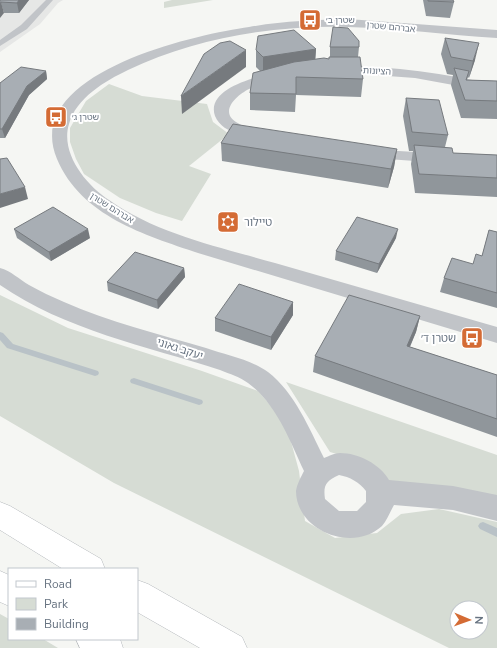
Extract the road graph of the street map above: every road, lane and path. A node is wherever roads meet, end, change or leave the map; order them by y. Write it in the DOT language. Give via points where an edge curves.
graph roads {
  1 [pos="50,0"];
  2 [pos="497,34"];
  3 [pos="0,44"];
  4 [pos="315,70"];
  5 [pos="296,72"];
  6 [pos="497,89"];
  7 [pos="274,138"];
  8 [pos="355,152"];
  9 [pos="497,162"];
  10 [pos="0,274"];
  11 [pos="497,335"];
  12 [pos="318,472"];
  13 [pos="380,492"];
  14 [pos="497,508"];
  15 [pos="0,515"];
  16 [pos="88,568"];
  17 [pos="138,596"];
  18 [pos="94,640"];
  19 [pos="107,648"];
  20 [pos="231,648"];
  1 -- 3 [label="lane" via="24,27"];
  2 -- 11 [label="street, אברהם שטרן" via="333,23 284,26 195,42 129,64 97,81 68,107 59,126 58,141 72,174 85,190 133,222 205,249"];
  4 -- 6 [label="street, הציונות" via="401,72"];
  5 -- 7 [label="street" via="270,78 234,92 228,96 222,108 222,116 231,126"];
  8 -- 9 [label="street"];
  10 -- 12 [label="street, יעקב גאוני" via="22,290 49,304 246,371 260,379 278,398 294,423"];
  12 -- 13 [label="street" via="327,466 338,464 357,467 368,473"];
  12 -- 13 [label="street" via="309,491 312,502 321,516 331,523 344,526 360,524 371,519 378,510"];
  13 -- 14 [label="street" via="425,493 474,500"];
  15 -- 16 [label="main road"];
  17 -- 20 [label="main road"];
  18 -- 19 [label="main road"];
}
